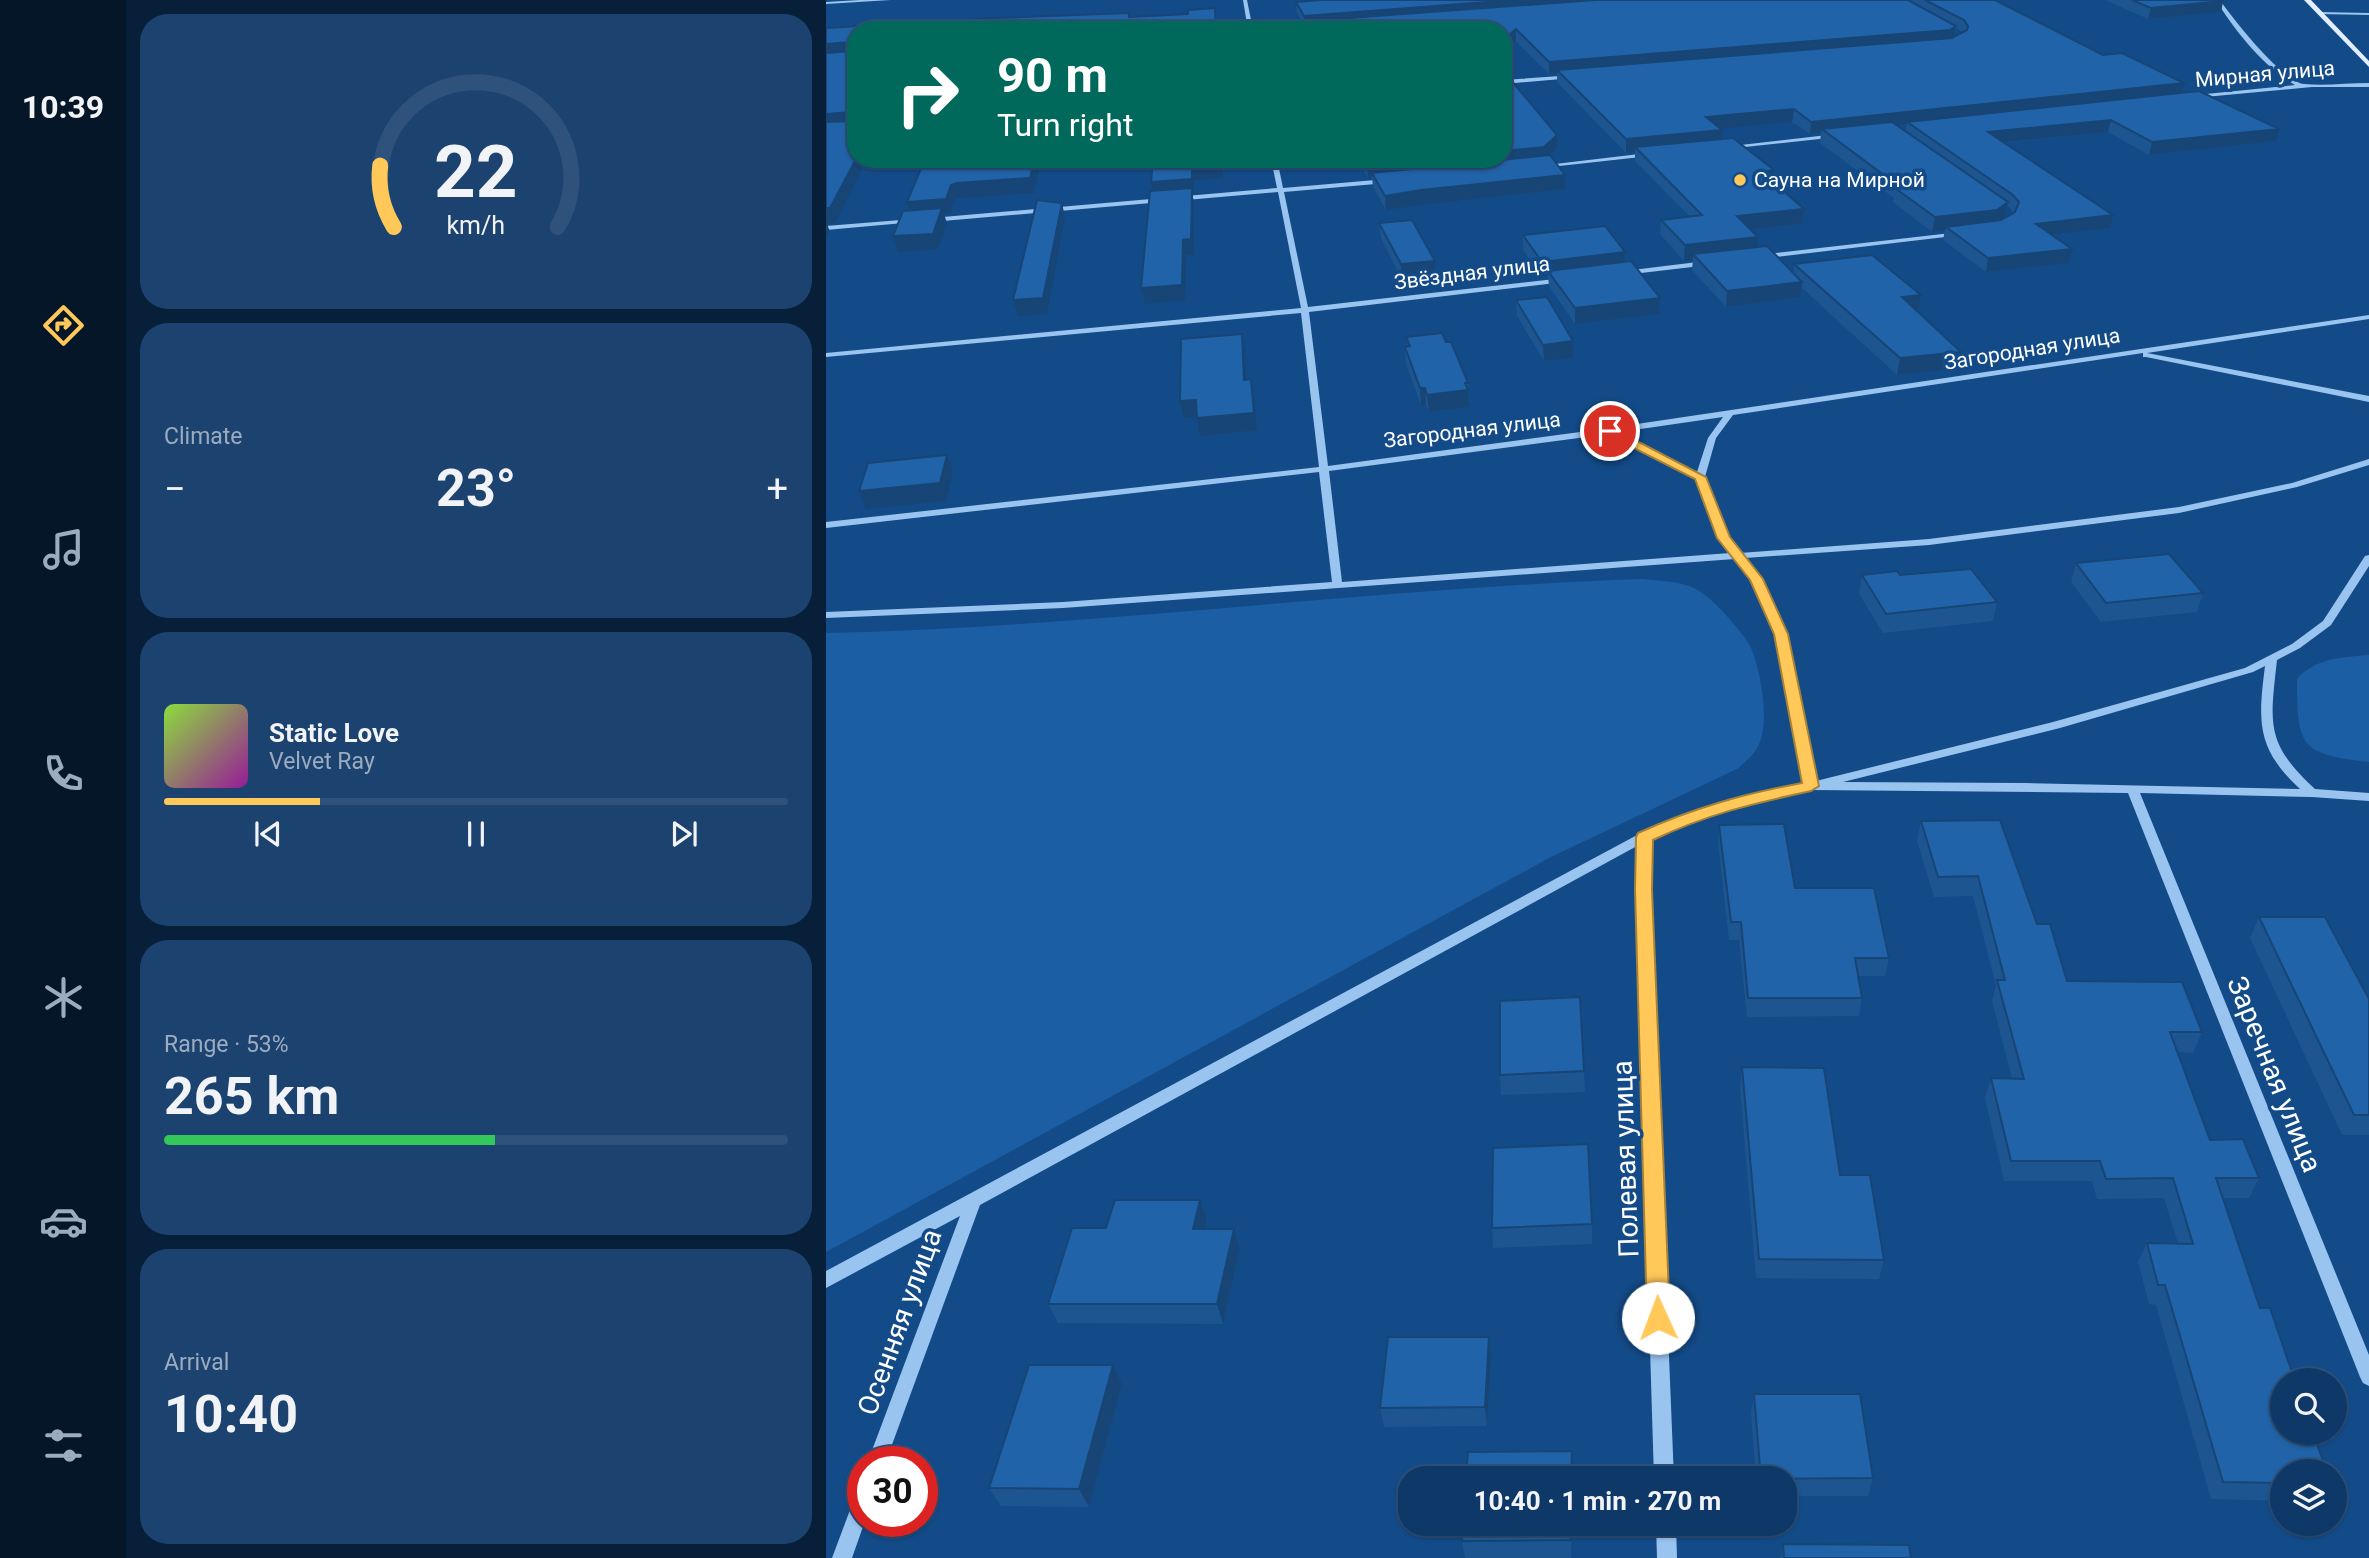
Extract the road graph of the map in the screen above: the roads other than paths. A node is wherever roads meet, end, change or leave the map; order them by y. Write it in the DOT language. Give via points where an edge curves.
graph roads {
  1 [pos="889,0"];
  2 [pos="1245,0"];
  3 [pos="2218,0"];
  4 [pos="2307,0"];
  5 [pos="826,3"];
  6 [pos="2320,13"];
  7 [pos="2369,14"];
  8 [pos="1249,21"];
  9 [pos="2369,65"];
  10 [pos="1584,75"];
  11 [pos="1512,81"];
  12 [pos="2369,85"];
  13 [pos="2301,86"];
  14 [pos="2192,98"];
  15 [pos="1851,135"];
  16 [pos="1712,149"];
  17 [pos="1656,154"];
  18 [pos="1531,166"];
  19 [pos="1276,168"];
  20 [pos="1392,180"];
  21 [pos="1281,191"];
  22 [pos="826,228"];
  23 [pos="1970,233"];
  24 [pos="1748,258"];
  25 [pos="1720,262"];
  26 [pos="1609,275"];
  27 [pos="1568,279"];
  28 [pos="1305,310"];
  29 [pos="2369,317"];
  30 [pos="2135,353"];
  31 [pos="826,355"];
  32 [pos="2369,399"];
  33 [pos="1729,414"];
  34 [pos="1610,431"];
  35 [pos="2369,462"];
  36 [pos="1324,469"];
  37 [pos="1700,477"];
  38 [pos="826,525"];
  39 [pos="1737,557"];
  40 [pos="2369,558"];
  41 [pos="1337,583"];
  42 [pos="826,615"];
  43 [pos="2271,660"];
  44 [pos="1811,786"];
  45 [pos="2133,791"];
  46 [pos="2312,793"];
  47 [pos="2369,797"];
  48 [pos="1644,837"];
  49 [pos="973,1202"];
  50 [pos="826,1280"];
  51 [pos="2369,1377"];
  52 [pos="883,1446"];
  53 [pos="1664,1466"];
  54 [pos="1666,1536"];
  55 [pos="850,1537"];
  56 [pos="842,1558"];
  57 [pos="1667,1558"];
  1 -- 5 [label="street"];
  2 -- 8 [label="street"];
  3 -- 13 [label="street" via="2288,79"];
  4 -- 6 [label="main road"];
  6 -- 7 [label="street"];
  6 -- 9 [label="main road"];
  10 -- 11 [label="street"];
  12 -- 13 [label="street, Мирная улица"];
  13 -- 14 [label="street, Мирная улица"];
  15 -- 16 [label="street"];
  17 -- 18 [label="street"];
  19 -- 21 [label="street"];
  20 -- 21 [label="street"];
  21 -- 22 [label="street"];
  21 -- 28 [label="street"];
  23 -- 24 [label="street"];
  25 -- 26 [label="street"];
  27 -- 28 [label="street, Звёздная улица"];
  28 -- 31 [label="street, Звёздная улица"];
  28 -- 36 [label="street"];
  29 -- 30 [label="street, Загородная улица"];
  30 -- 32 [label="street"];
  30 -- 33 [label="street, Загородная улица"];
  33 -- 34 [label="street, Загородная улица"];
  33 -- 37 [label="street" via="1712,438"];
  34 -- 36 [label="street, Загородная улица"];
  34 -- 37 [label="street"];
  35 -- 39 [label="street" via="2294,485 2129,518 1929,542"];
  36 -- 38 [label="street, Загородная улица"];
  36 -- 41 [label="street"];
  37 -- 39 [label="street" via="1723,538"];
  39 -- 41 [label="street"];
  39 -- 44 [label="street" via="1756,579 1781,634"];
  40 -- 43 [label="street" via="2327,623"];
  41 -- 42 [label="street" via="1063,605"];
  43 -- 44 [label="street" via="2056,725"];
  43 -- 46 [label="street" via="2265,717 2272,749 2287,772"];
  44 -- 45 [label="street"];
  44 -- 48 [label="street" via="1705,811"];
  45 -- 46 [label="street"];
  45 -- 51 [label="street, Заречная улица"];
  46 -- 47 [label="street"];
  48 -- 49 [label="street"];
  48 -- 53 [label="street, Полевая улица"];
  49 -- 50 [label="street"];
  49 -- 52 [label="street, Осенняя улица"];
  54 -- 57 [label="street"];
  55 -- 56 [label="street"];
}
